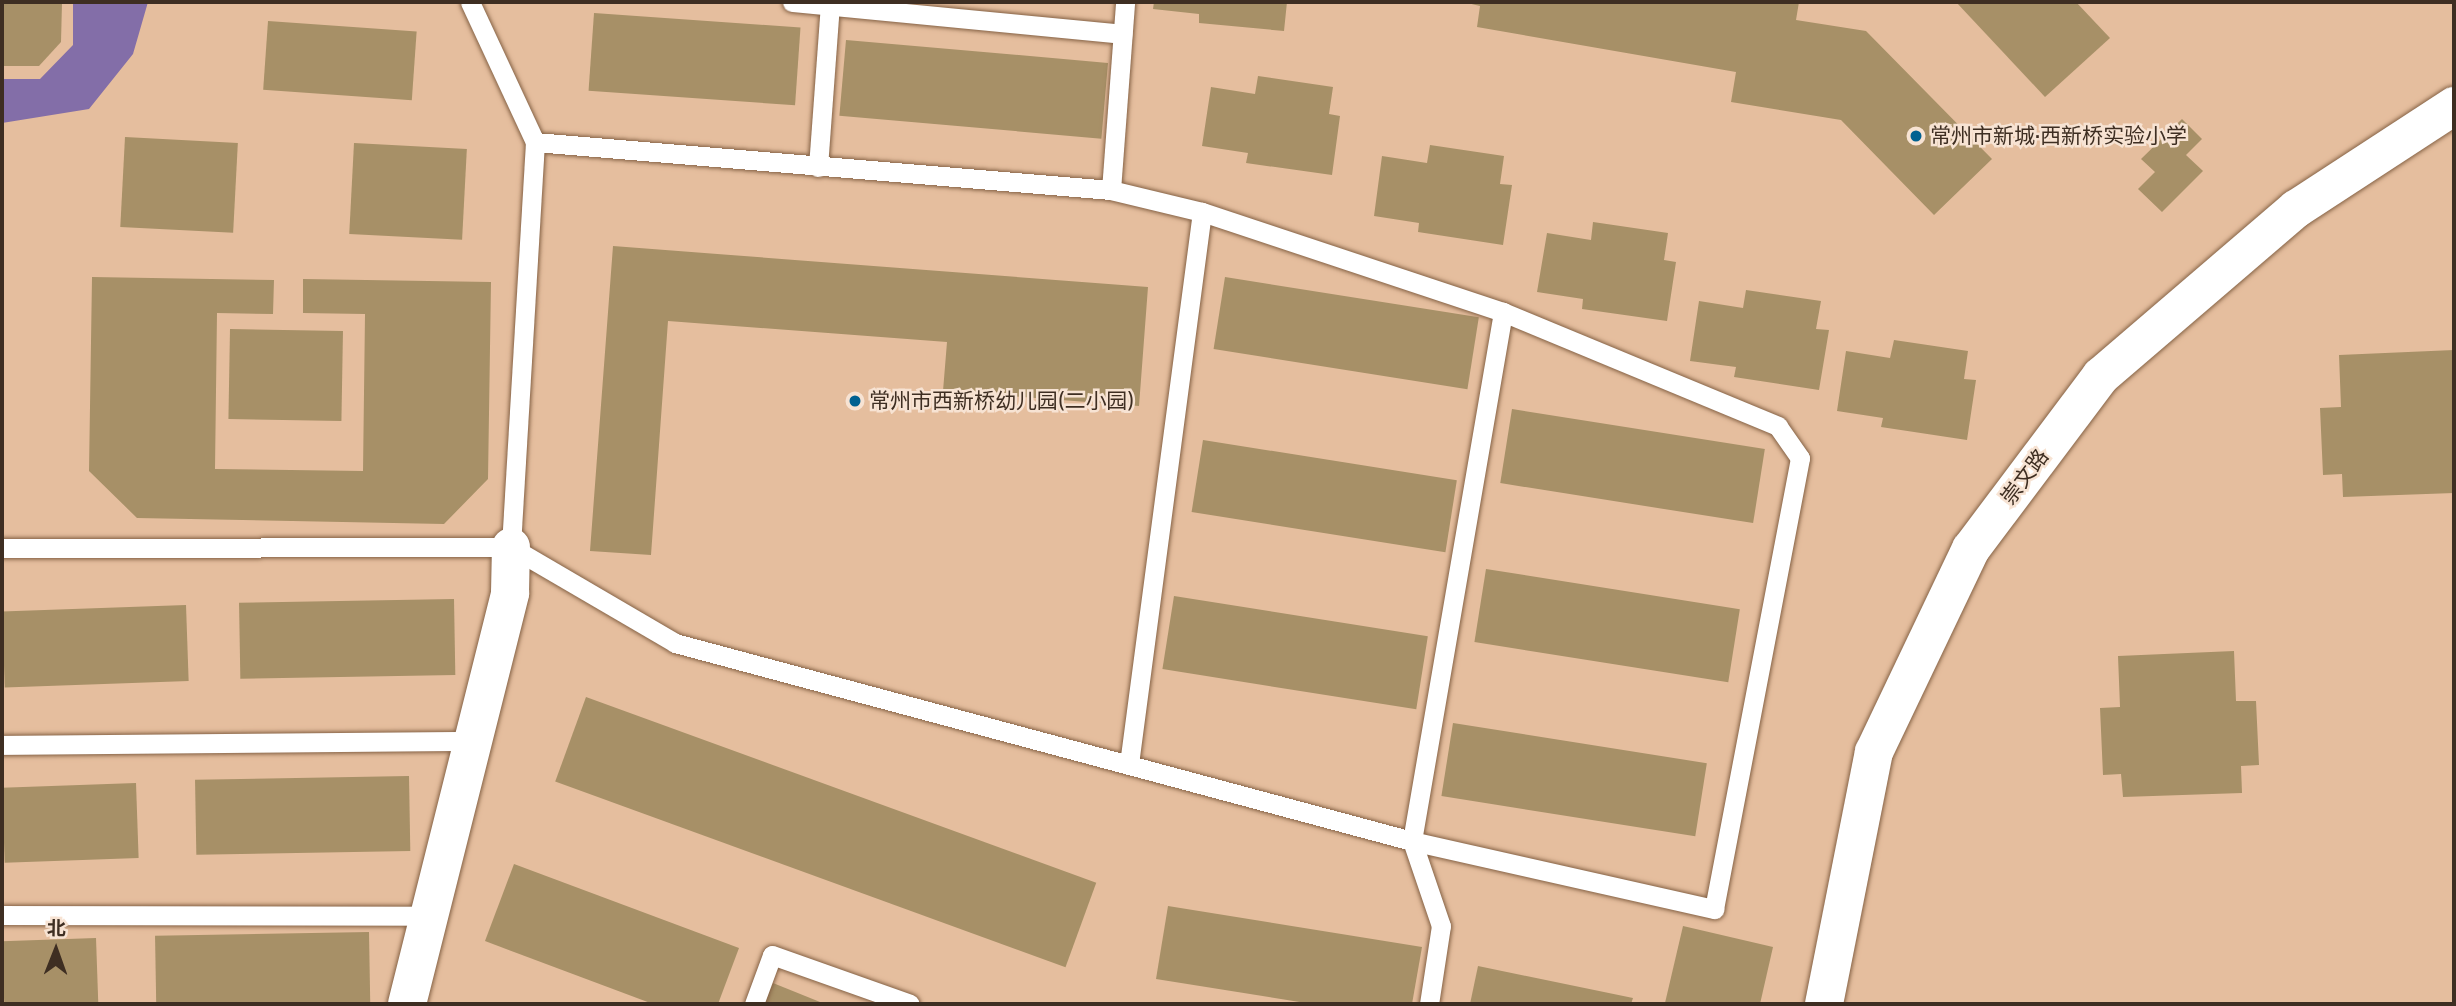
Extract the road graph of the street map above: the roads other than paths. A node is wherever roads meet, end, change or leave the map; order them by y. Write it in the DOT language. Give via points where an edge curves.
graph roads {
  1 [pos="470,2"];
  2 [pos="792,2"];
  3 [pos="1125,2"];
  4 [pos="830,4"];
  5 [pos="1122,34"];
  6 [pos="2454,106"];
  7 [pos="534,142"];
  8 [pos="818,167"];
  9 [pos="1111,190"];
  10 [pos="1202,212"];
  11 [pos="1503,312"];
  12 [pos="511,547"];
  13 [pos="2,548"];
  14 [pos="476,741"];
  15 [pos="2,745"];
  16 [pos="1129,764"];
  17 [pos="1412,841"];
  18 [pos="2,915"];
  19 [pos="431,916"];
  20 [pos="407,1004"];
  21 [pos="754,1004"];
  22 [pos="910,1004"];
  23 [pos="1429,1004"];
  24 [pos="1824,1004"];
  1 -- 7 [label="lane"];
  2 -- 4 [label="lane"];
  3 -- 5 [label="lane"];
  4 -- 5 [label="lane"];
  4 -- 8 [label="lane"];
  5 -- 9 [label="lane"];
  6 -- 24 [label="street, 崇文路" via="2295,209 2101,376 1971,549 1874,752"];
  7 -- 8 [label="lane"];
  7 -- 12 [label="lane"];
  8 -- 9 [label="lane"];
  9 -- 10 [label="lane"];
  10 -- 11 [label="lane"];
  10 -- 16 [label="lane"];
  11 -- 17 [label="lane"];
  11 -- 17 [label="lane" via="1778,426 1800,458 1714,909"];
  12 -- 13 [label="lane"];
  12 -- 14 [label="street" via="510,593"];
  12 -- 16 [label="lane" via="675,643"];
  14 -- 15 [label="lane"];
  14 -- 19 [label="street"];
  16 -- 17 [label="lane"];
  17 -- 23 [label="lane" via="1441,926"];
  18 -- 19 [label="lane"];
  19 -- 20 [label="street"];
  21 -- 22 [label="lane" via="772,955"];
}
